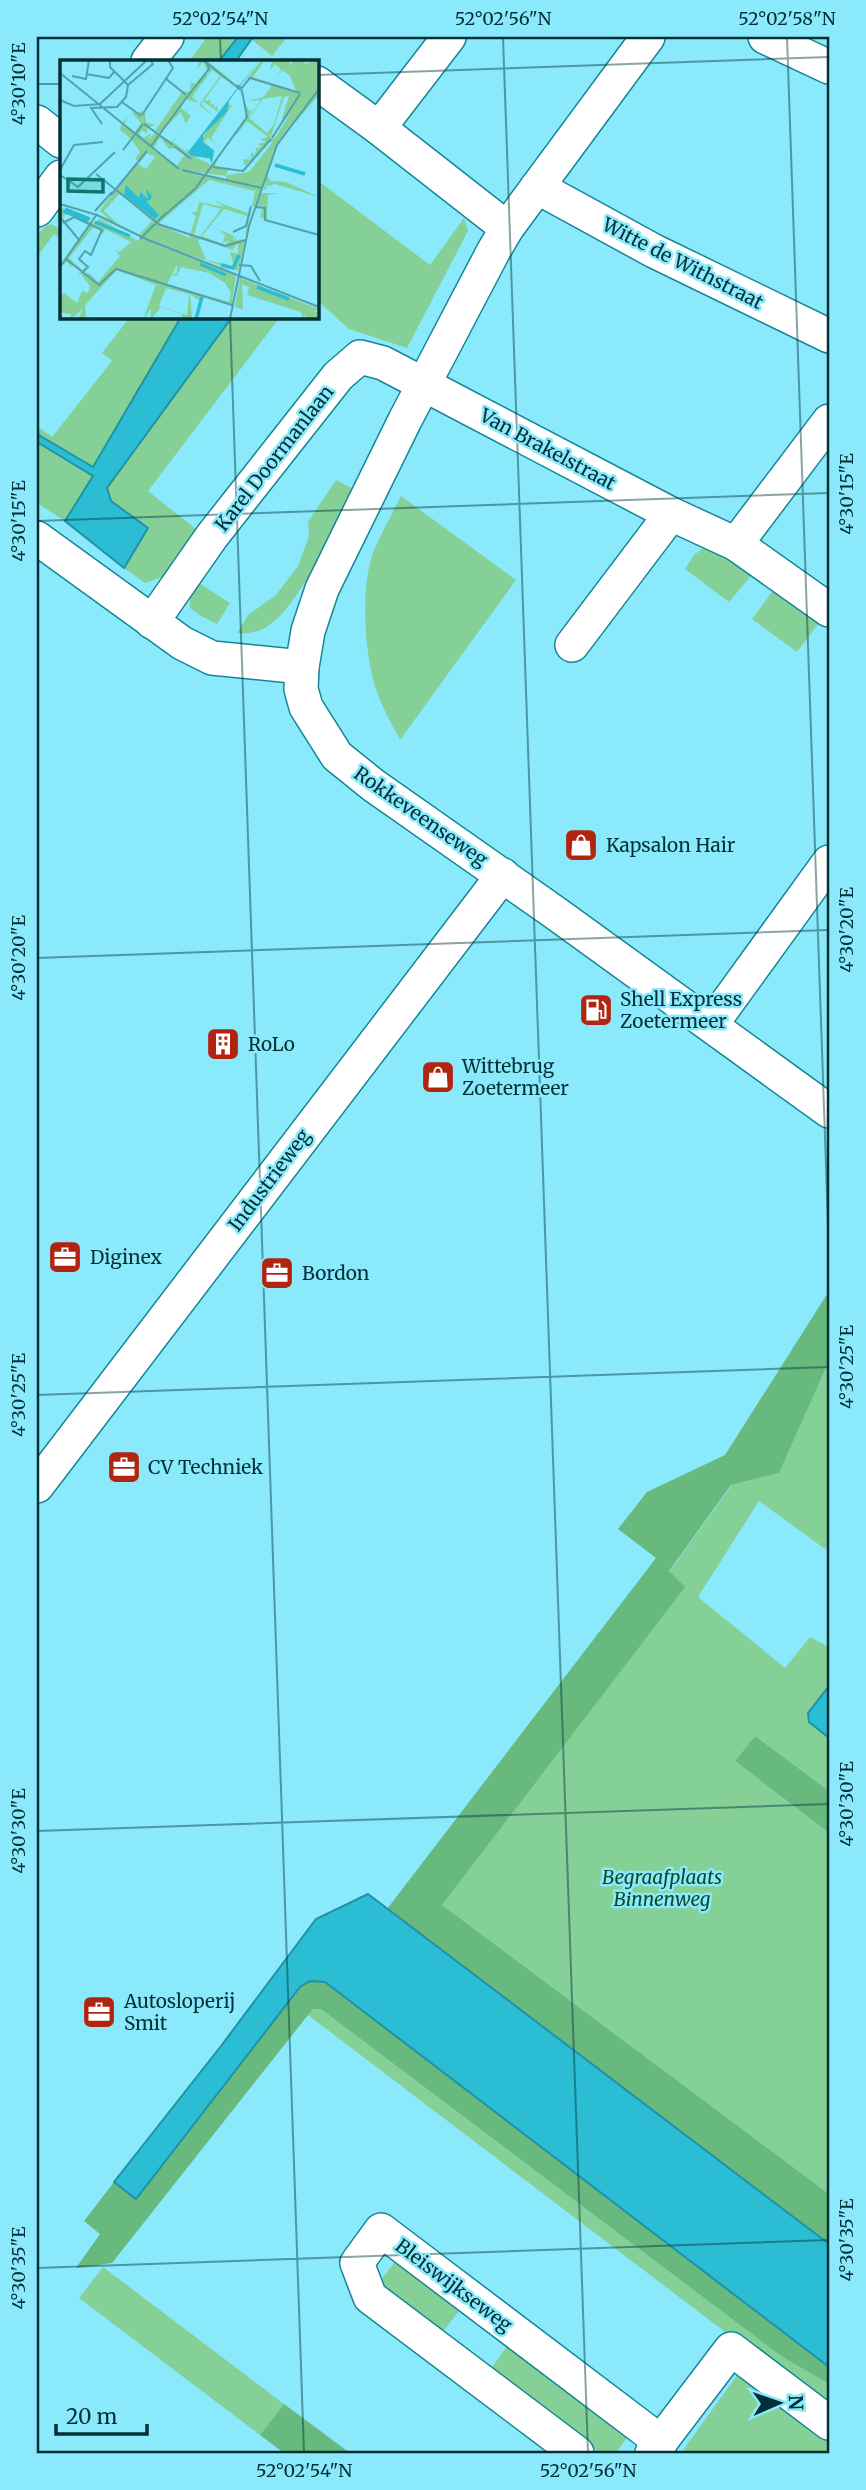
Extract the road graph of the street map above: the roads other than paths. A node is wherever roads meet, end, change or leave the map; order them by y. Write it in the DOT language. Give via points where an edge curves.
graph roads {
  1 [pos="167,37"];
  2 [pos="449,37"];
  3 [pos="648,37"];
  4 [pos="765,37"];
  5 [pos="149,60"];
  6 [pos="829,67"];
  7 [pos="318,84"];
  8 [pos="37,122"];
  9 [pos="379,128"];
  10 [pos="60,140"];
  11 [pos="60,178"];
  12 [pos="537,187"];
  13 [pos="37,210"];
  14 [pos="507,228"];
  15 [pos="829,336"];
  16 [pos="425,384"];
  17 [pos="829,421"];
  18 [pos="671,514"];
  19 [pos="37,538"];
  20 [pos="736,544"];
  21 [pos="829,610"];
  22 [pos="152,622"];
  23 [pos="572,645"];
  24 [pos="302,667"];
  25 [pos="829,862"];
  26 [pos="503,875"];
  27 [pos="711,1025"];
  28 [pos="829,1111"];
  29 [pos="37,1486"];
  30 [pos="829,2423"];
  31 [pos="657,2448"];
  32 [pos="577,2453"];
  1 -- 5 [label="street"];
  2 -- 9 [label="street"];
  3 -- 12 [label="street"];
  4 -- 6 [label="street"];
  7 -- 9 [label="street"];
  8 -- 10 [label="street"];
  9 -- 14 [label="street"];
  11 -- 13 [label="street"];
  12 -- 14 [label="street"];
  12 -- 15 [label="street, Witte de Withstraat" via="654,251"];
  14 -- 16 [label="street"];
  16 -- 18 [label="street, Van Brakelstraat"];
  16 -- 22 [label="street, Karel Doormanlaan" via="360,357 338,376 212,536"];
  16 -- 24 [label="street" via="322,589 307,631"];
  17 -- 20 [label="street"];
  18 -- 20 [label="street, Van Brakelstraat"];
  18 -- 23 [label="street"];
  19 -- 22 [label="street"];
  20 -- 21 [label="street, Van Brakelstraat"];
  22 -- 24 [label="street" via="212,658"];
  24 -- 26 [label="street, Rokkeveenseweg" via="306,707 337,756"];
  25 -- 27 [label="street"];
  26 -- 27 [label="street, Rokkeveenseweg"];
  26 -- 29 [label="street, Industrieweg"];
  27 -- 28 [label="street, Rokkeveenseweg"];
  30 -- 31 [label="street, Bleiswijkseweg" via="731,2349"];
  31 -- 32 [label="street, Bleiswijkseweg" via="381,2231 357,2263 370,2297"];
}
